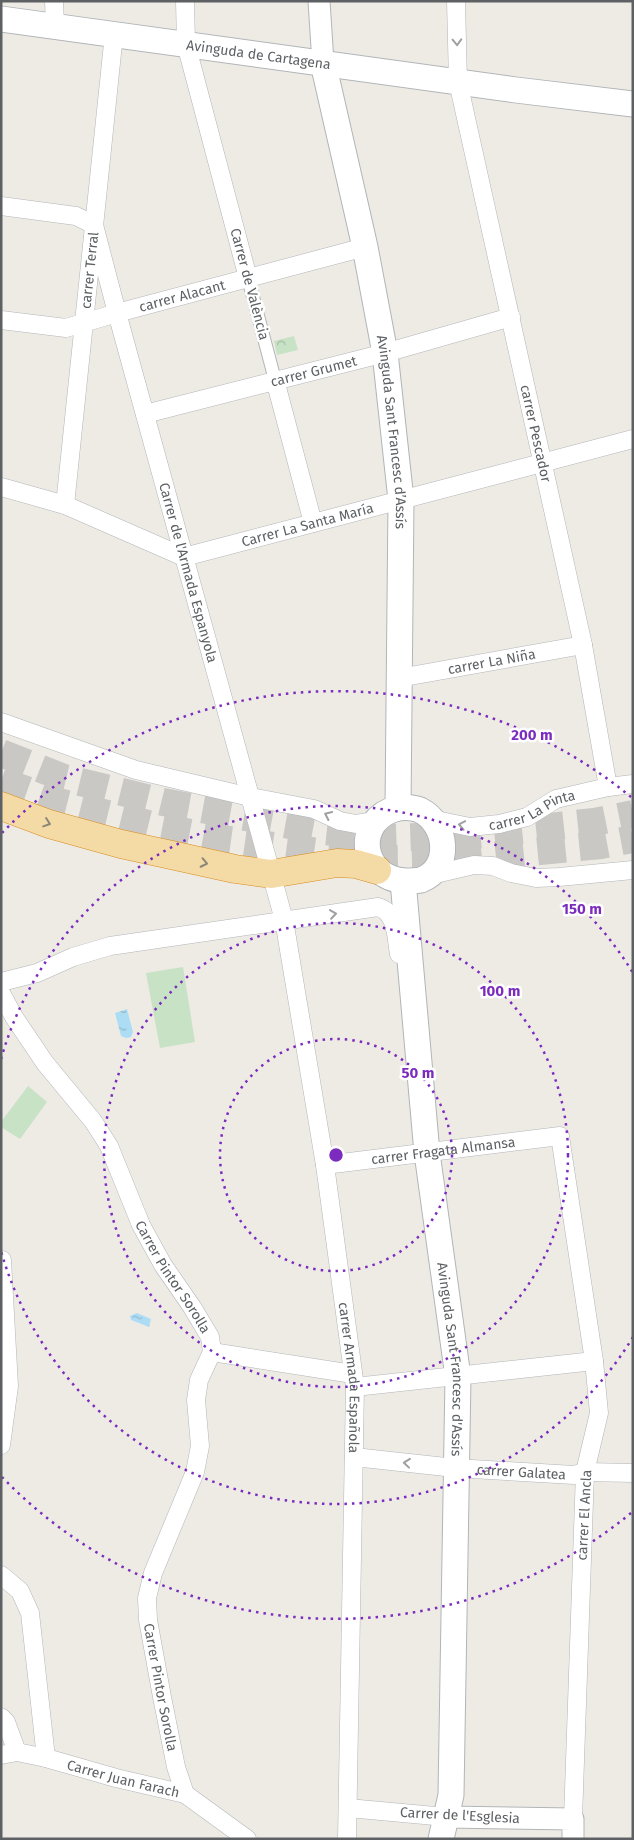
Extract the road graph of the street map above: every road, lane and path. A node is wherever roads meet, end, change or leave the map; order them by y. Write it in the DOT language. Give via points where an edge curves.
graph roads {
  1 [pos="54,1"];
  2 [pos="185,1"];
  3 [pos="319,1"];
  4 [pos="456,1"];
  5 [pos="1,18"];
  6 [pos="55,26"];
  7 [pos="114,34"];
  8 [pos="186,44"];
  9 [pos="322,63"];
  10 [pos="458,82"];
  11 [pos="633,104"];
  12 [pos="1,206"];
  13 [pos="94,225"];
  14 [pos="365,247"];
  15 [pos="248,278"];
  16 [pos="117,313"];
  17 [pos="512,317"];
  18 [pos="1,320"];
  19 [pos="84,324"];
  20 [pos="385,352"];
  21 [pos="275,380"];
  22 [pos="145,414"];
  23 [pos="633,440"];
  24 [pos="543,463"];
  25 [pos="1,487"];
  26 [pos="401,500"];
  27 [pos="65,505"];
  28 [pos="314,523"];
  29 [pos="184,557"];
  30 [pos="583,645"];
  31 [pos="398,678"];
  32 [pos="1,722"];
  33 [pos="633,784"];
  34 [pos="608,787"];
  35 [pos="250,797"];
  36 [pos="1,806"];
  37 [pos="398,808"];
  38 [pos="431,819"];
  39 [pos="375,821"];
  40 [pos="442,850"];
  41 [pos="474,865"];
  42 [pos="377,870"];
  43 [pos="633,870"];
  44 [pos="271,874"];
  45 [pos="431,874"];
  46 [pos="403,881"];
  47 [pos="284,920"];
  48 [pos="1,982"];
  49 [pos="1,993"];
  50 [pos="415,1028"];
  51 [pos="560,1136"];
  52 [pos="427,1153"];
  53 [pos="325,1166"];
  54 [pos="2,1260"];
  55 [pos="212,1352"];
  56 [pos="594,1361"];
  57 [pos="458,1377"];
  58 [pos="354,1381"];
  59 [pos="1,1445"];
  60 [pos="354,1457"];
  61 [pos="455,1468"];
  62 [pos="585,1472"];
  63 [pos="633,1473"];
  64 [pos="1,1575"];
  65 [pos="1,1717"];
  66 [pos="9,1753"];
  67 [pos="46,1758"];
  68 [pos="185,1794"];
  69 [pos="348,1808"];
  70 [pos="443,1828"];
  71 [pos="573,1829"];
  72 [pos="247,1839"];
  73 [pos="347,1839"];
  1 -- 6 [label="street"];
  2 -- 8 [label="street, Carrer de València"];
  3 -- 9 [label="street"];
  4 -- 10 [label="street, carrer Pescador, one-way"];
  5 -- 6 [label="main road, Avinguda de Cartagena"];
  6 -- 7 [label="main road, Avinguda de Cartagena"];
  7 -- 8 [label="main road, Avinguda de Cartagena"];
  7 -- 13 [label="street, carrer Terral"];
  8 -- 9 [label="main road, Avinguda de Cartagena"];
  8 -- 15 [label="street, Carrer de València"];
  9 -- 10 [label="main road, Avinguda de Cartagena"];
  9 -- 14 [label="main road, Avinguda Sant Francesc d’Assís"];
  10 -- 11 [label="main road, Avinguda de Cartagena"];
  10 -- 17 [label="street, carrer Pescador"];
  12 -- 13 [label="street" via="76,216"];
  13 -- 16 [label="street, Carrer de l'Armada Espanyola"];
  13 -- 19 [label="street, carrer Terral"];
  14 -- 15 [label="street, carrer Alacant"];
  14 -- 20 [label="main road, Avinguda Sant Francesc d’Assís"];
  15 -- 16 [label="street, carrer Alacant"];
  15 -- 21 [label="street, Carrer de València"];
  16 -- 19 [label="street, carrer Alacant"];
  16 -- 22 [label="street, Carrer de l'Armada Espanyola"];
  17 -- 20 [label="street, carrer Grumet"];
  17 -- 24 [label="street, carrer Pescador"];
  18 -- 19 [label="street, carrer Alacant" via="66,328"];
  19 -- 27 [label="street, carrer Terral"];
  20 -- 21 [label="street, carrer Grumet"];
  20 -- 26 [label="main road, Avinguda Sant Francesc d’Assís"];
  21 -- 22 [label="street, carrer Grumet"];
  21 -- 28 [label="street, Carrer de València"];
  22 -- 29 [label="street, Carrer de l'Armada Espanyola"];
  23 -- 24 [label="street, Carrer La Santa María"];
  24 -- 26 [label="street, Carrer La Santa María"];
  24 -- 30 [label="street, carrer Pescador"];
  25 -- 27 [label="street"];
  26 -- 28 [label="street, Carrer La Santa María"];
  26 -- 31 [label="main road, Avinguda Sant Francesc d’Assís"];
  27 -- 29 [label="street"];
  28 -- 29 [label="street, Carrer La Santa María"];
  29 -- 35 [label="street, Carrer de l'Armada Espanyola"];
  30 -- 31 [label="street, carrer La Niña"];
  30 -- 34 [label="street, carrer Pescador"];
  31 -- 37 [label="main road, Avinguda Sant Francesc d’Assís"];
  32 -- 35 [label="street" via="136,770"];
  33 -- 34 [label="street, carrer La Pinta"];
  34 -- 38 [label="street, carrer La Pinta, one-way" via="556,799 527,817 499,824 470,826"];
  39 -- 35 [label="street, one-way" via="356,824 340,821 314,809"];
  35 -- 44 [label="street, Carrer de l'Armada Espanyola"];
  36 -- 44 [label="highway, one-way" via="49,824 121,844"];
  37 -- 38 [label="main road" via="418,809"];
  37 -- 39 [label="main road" via="384,812"];
  38 -- 40 [label="main road" via="439,828"];
  39 -- 42 [label="main road" via="368,836 368,853"];
  40 -- 41 [label="street"];
  40 -- 45 [label="main road" via="438,866"];
  41 -- 43 [label="street" via="493,866 536,878"];
  41 -- 45 [label="street"];
  42 -- 44 [label="highway" via="336,863"];
  42 -- 46 [label="main road" via="384,876"];
  44 -- 47 [label="street, Carrer de l'Armada Espanyola"];
  45 -- 46 [label="main road" via="416,881"];
  46 -- 50 [label="main road, Avinguda Sant Francesc d'Assís"];
  47 -- 48 [label="street" via="110,946 73,957 37,973"];
  47 -- 50 [label="street, one-way" via="378,907 389,912"];
  47 -- 53 [label="street, carrer Armada Española"];
  49 -- 55 [label="street, Carrer Pintor Sorolla" via="45,1063 93,1121 109,1146 140,1224 210,1337"];
  50 -- 52 [label="main road, Avinguda Sant Francesc d'Assís"];
  51 -- 52 [label="street, carrer Fragata Almansa"];
  51 -- 56 [label="street, carrer El Ancla"];
  52 -- 53 [label="street, carrer Fragata Almansa"];
  52 -- 57 [label="main road, Avinguda Sant Francesc d'Assís"];
  53 -- 58 [label="street, carrer Armada Española"];
  54 -- 59 [label="street" via="9,1386"];
  55 -- 58 [label="street"];
  55 -- 68 [label="street, Carrer Pintor Sorolla" via="199,1380 196,1400 200,1446 195,1472 153,1573 147,1598 164,1705"];
  56 -- 57 [label="street"];
  56 -- 62 [label="street, carrer El Ancla" via="599,1413"];
  57 -- 58 [label="street"];
  57 -- 61 [label="main road, Avinguda Sant Francesc d'Assís"];
  58 -- 60 [label="street, carrer Armada Española"];
  61 -- 60 [label="street, carrer Galatea, one-way"];
  60 -- 69 [label="street, carrer Armada Española"];
  61 -- 62 [label="street, carrer Galatea" via="574,1476"];
  61 -- 70 [label="main road, Avinguda Sant Francesc d'Assís" via="451,1796"];
  62 -- 63 [label="street, carrer Galatea"];
  62 -- 71 [label="street, carrer El Ancla"];
  64 -- 67 [label="street" via="20,1591 30,1613"];
  65 -- 66 [label="street" via="6,1722"];
  66 -- 67 [label="street, Carrer Juan Farach"];
  67 -- 68 [label="street, Carrer Juan Farach" via="82,1770"];
  68 -- 72 [label="street, Carrer Juan Farach"];
  69 -- 70 [label="street, Carrer de l'Esglesia"];
  69 -- 73 [label="street, carrer Armada Española"];
  70 -- 71 [label="street, Carrer de l'Esglesia"];
}
